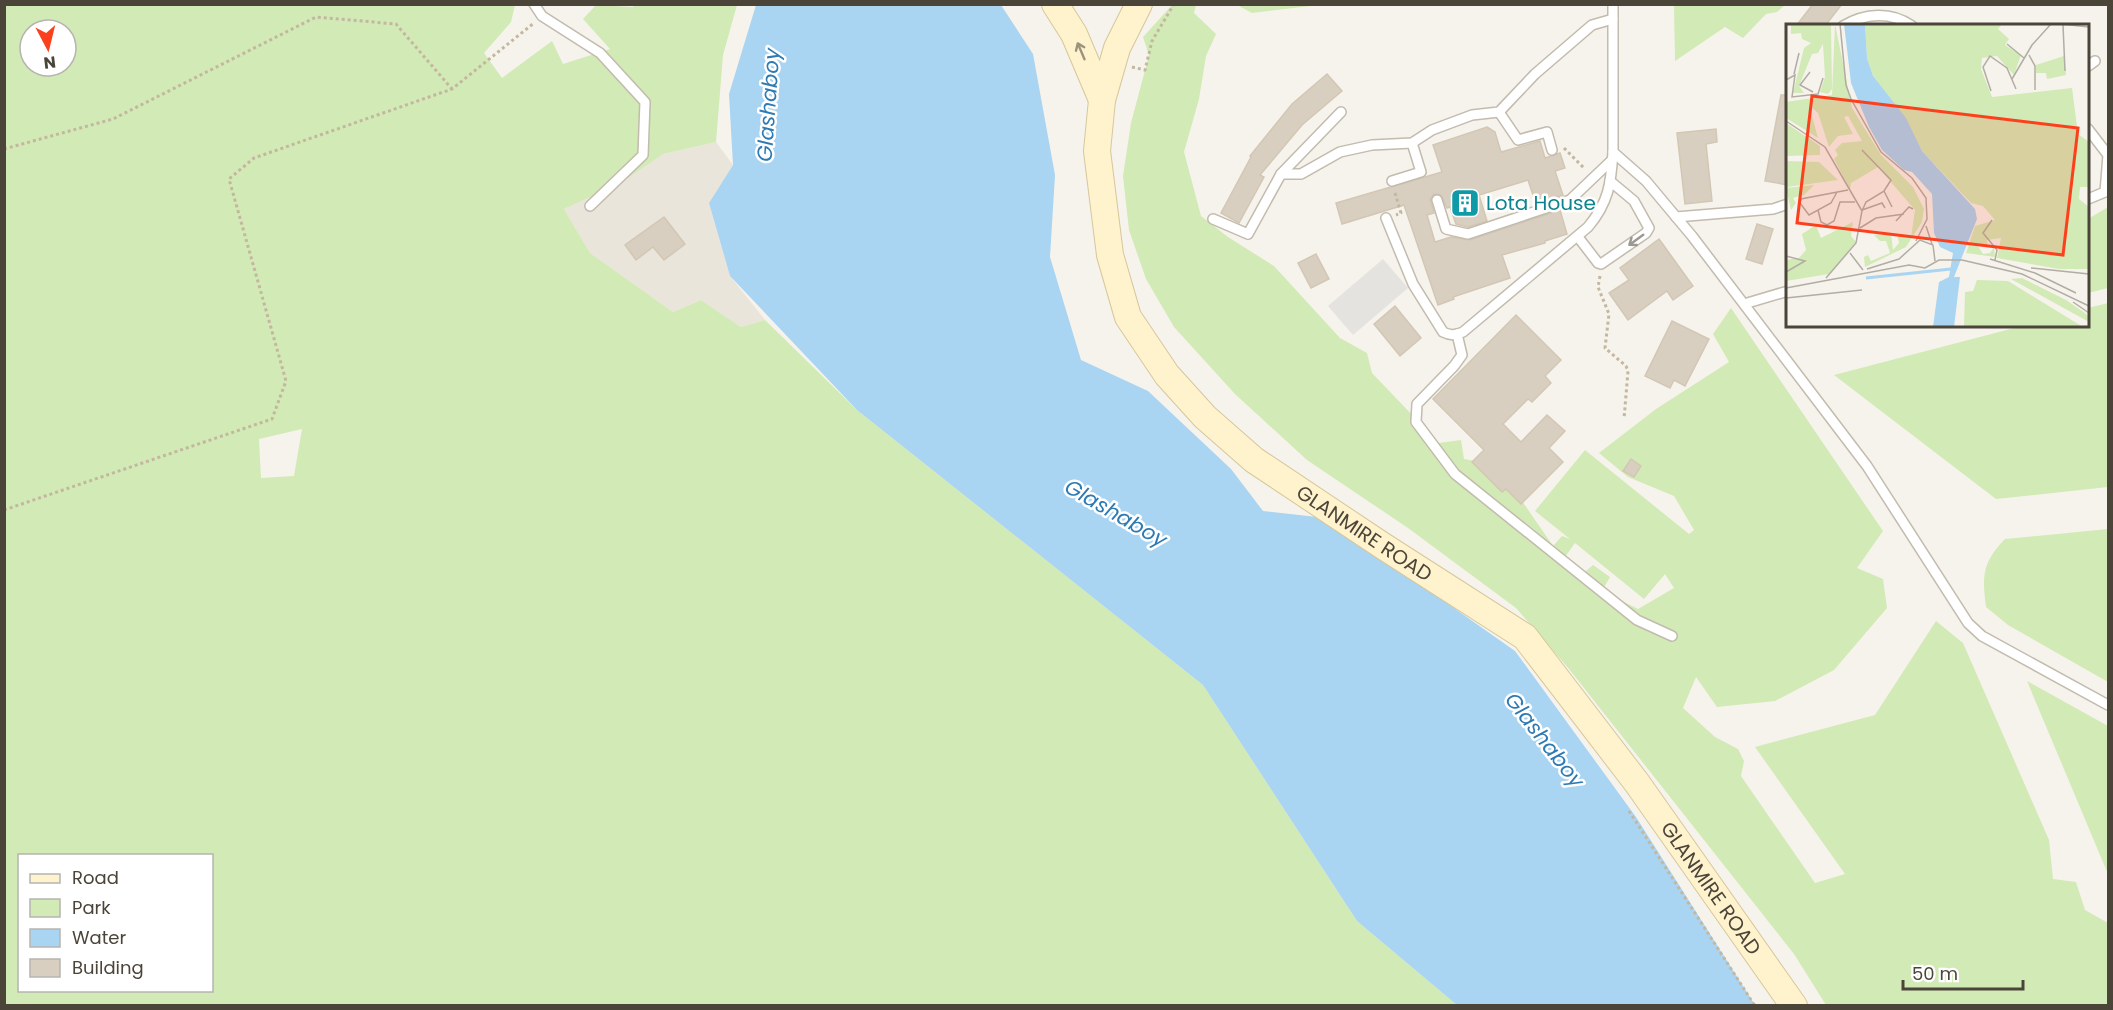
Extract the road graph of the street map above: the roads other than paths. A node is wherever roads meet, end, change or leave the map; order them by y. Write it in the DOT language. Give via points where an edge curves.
graph roads {
  1 [pos="534,4"];
  2 [pos="1055,4"];
  3 [pos="1138,4"];
  4 [pos="1613,4"];
  5 [pos="1613,19"];
  6 [pos="1848,24"];
  7 [pos="1909,24"];
  8 [pos="1102,100"];
  9 [pos="1341,112"];
  10 [pos="1498,112"];
  11 [pos="2089,130"];
  12 [pos="1412,143"];
  13 [pos="2105,144"];
  14 [pos="1552,150"];
  15 [pos="1613,156"];
  16 [pos="1281,174"];
  17 [pos="1392,181"];
  18 [pos="1610,181"];
  19 [pos="2089,199"];
  20 [pos="1437,200"];
  21 [pos="1786,205"];
  22 [pos="590,206"];
  23 [pos="1676,217"];
  24 [pos="1386,218"];
  25 [pos="1213,219"];
  26 [pos="1578,237"];
  27 [pos="1786,292"];
  28 [pos="1744,304"];
  29 [pos="1457,334"];
  30 [pos="1672,636"];
  31 [pos="2109,705"];
  32 [pos="1794,1005"];
  1 -- 22 [label="lane" via="542,16 600,53 645,102 643,155"];
  8 -- 2 [label="main road, one-way" via="1074,34"];
  3 -- 8 [label="main road, GLANMIRE ROAD" via="1117,48"];
  4 -- 5 [label="lane"];
  5 -- 10 [label="lane" via="1592,25"];
  5 -- 15 [label="lane"];
  6 -- 7 [label="lane" via="1871,14 1901,18"];
  8 -- 32 [label="main road, GLANMIRE ROAD" via="1097,151 1110,255 1128,317 1167,375 1205,417 1254,460 1525,637 1638,783"];
  9 -- 16 [label="lane"];
  10 -- 12 [label="lane" via="1472,115 1432,130"];
  10 -- 14 [label="lane" via="1518,140 1547,132"];
  11 -- 13 [label="lane"];
  12 -- 16 [label="lane" via="1340,152 1301,174"];
  12 -- 17 [label="lane" via="1421,172"];
  13 -- 19 [label="lane" via="2105,192"];
  15 -- 18 [label="lane"];
  15 -- 20 [label="lane" via="1570,200 1468,234 1446,229"];
  15 -- 23 [label="lane" via="1646,181"];
  16 -- 25 [label="lane" via="1248,234"];
  18 -- 26 [label="lane" via="1604,206"];
  18 -- 26 [label="lane, one-way" via="1634,201 1649,228 1647,233 1601,264"];
  21 -- 23 [label="lane"];
  23 -- 28 [label="lane"];
  24 -- 29 [label="lane" via="1413,284 1443,332"];
  26 -- 29 [label="lane"];
  27 -- 28 [label="lane"];
  28 -- 31 [label="lane" via="1867,466 1968,623 1982,636"];
  29 -- 30 [label="lane" via="1462,356 1418,404 1416,422 1455,474 1637,620"];
}
